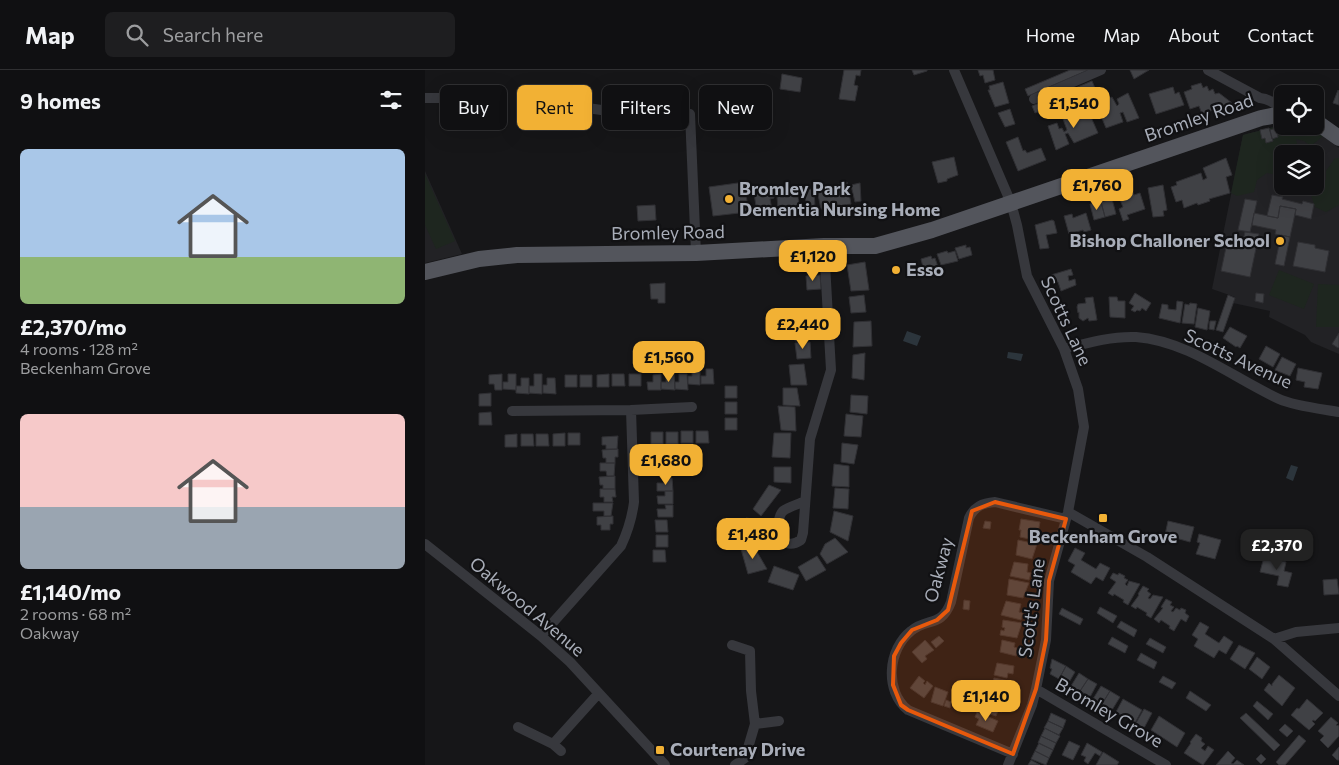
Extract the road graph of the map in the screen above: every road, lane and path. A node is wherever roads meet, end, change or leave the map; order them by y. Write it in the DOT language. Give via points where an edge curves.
graph roads {
  1 [pos="955,70"];
  2 [pos="1101,70"];
  3 [pos="1208,70"];
  4 [pos="425,98"];
  5 [pos="440,98"];
  6 [pos="1034,99"];
  7 [pos="1274,103"];
  8 [pos="592,109"];
  9 [pos="1274,116"];
  10 [pos="1324,127"];
  11 [pos="1339,138"];
  12 [pos="1011,203"];
  13 [pos="824,246"];
  14 [pos="696,253"];
  15 [pos="425,272"];
  16 [pos="1064,349"];
  17 [pos="692,407"];
  18 [pos="631,410"];
  19 [pos="512,411"];
  20 [pos="1339,412"];
  21 [pos="805,501"];
  22 [pos="1067,515"];
  23 [pos="425,544"];
  24 [pos="1339,628"];
  25 [pos="541,636"];
  26 [pos="1274,638"];
  27 [pos="732,645"];
  28 [pos="1036,689"];
  29 [pos="598,694"];
  30 [pos="1339,696"];
  31 [pos="779,721"];
  32 [pos="755,724"];
  33 [pos="517,727"];
  34 [pos="553,744"];
  35 [pos="561,752"];
  36 [pos="1013,754"];
  37 [pos="665,765"];
  38 [pos="735,765"];
  39 [pos="1008,765"];
  40 [pos="1166,765"];
  1 -- 12 [label="street, Scotts Lane"];
  2 -- 6 [label="street"];
  3 -- 7 [label="street"];
  4 -- 5 [label="street"];
  8 -- 14 [label="street" via="629,114 690,114"];
  9 -- 12 [label="main road, Bromley Road"];
  10 -- 11 [label="main road"];
  12 -- 13 [label="main road, Bromley Road" via="875,246"];
  12 -- 16 [label="street, Scotts Lane" via="1027,276"];
  13 -- 14 [label="main road, Bromley Road"];
  13 -- 21 [label="street" via="831,370 809,438"];
  14 -- 15 [label="main road, Bromley Road" via="504,256"];
  16 -- 20 [label="street, Scotts Avenue" via="1118,338 1160,341 1181,348 1281,400"];
  16 -- 22 [label="street, Scotts Lane" via="1078,389 1084,427"];
  17 -- 18 [label="street"];
  18 -- 19 [label="street"];
  18 -- 25 [label="street" via="633,514 628,530 621,546"];
  22 -- 26 [label="street" via="1147,557"];
  22 -- 28 [label="street, Scott's Lane" via="1049,581 1046,640"];
  22 -- 36 [label="street, Oakway" via="995,502 972,511 948,610 937,620 912,630 894,656 893,685 901,705"];
  23 -- 25 [label="street, Oakwood Avenue"];
  24 -- 26 [label="street" via="1296,632"];
  25 -- 29 [label="street, Oakwood Avenue"];
  26 -- 30 [label="street"];
  27 -- 32 [label="street" via="750,651"];
  28 -- 36 [label="street, Scott's Lane"];
  28 -- 40 [label="street, Bromley Grove"];
  29 -- 34 [label="street"];
  29 -- 37 [label="street, Oakwood Avenue"];
  31 -- 32 [label="street"];
  32 -- 38 [label="street" via="745,758"];
  33 -- 34 [label="street"];
  34 -- 35 [label="street"];
  36 -- 39 [label="street, Scott's Lane"];
}
